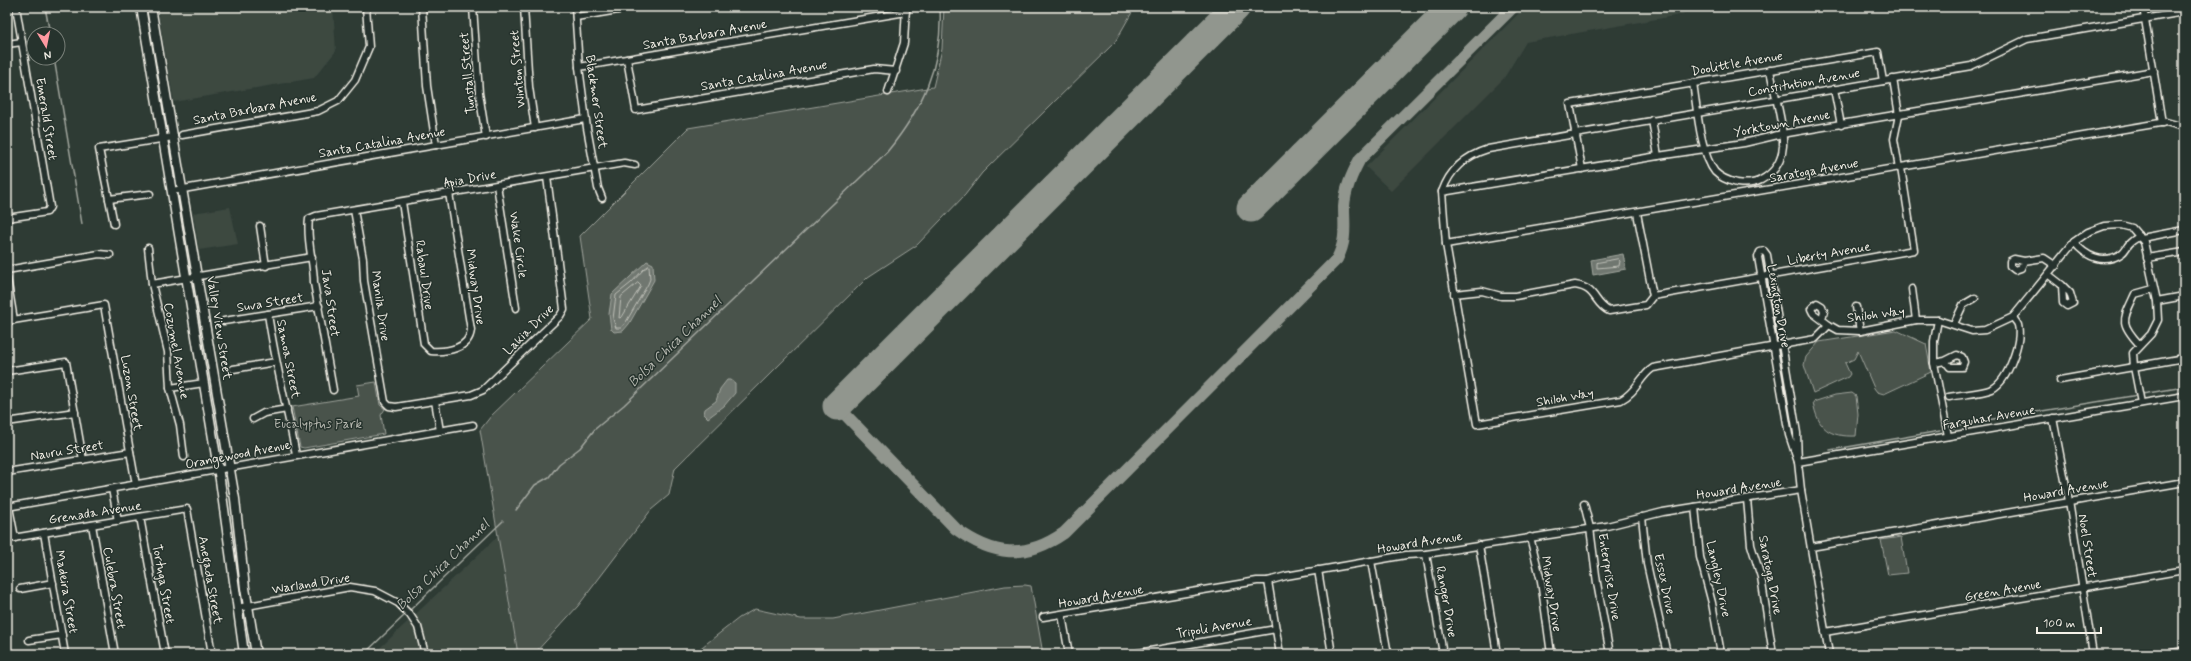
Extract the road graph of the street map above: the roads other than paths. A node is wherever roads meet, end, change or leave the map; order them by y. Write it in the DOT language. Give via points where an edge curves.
graph roads {
  1 [pos="16,7"];
  2 [pos="141,7"];
  3 [pos="151,7"];
  4 [pos="366,7"];
  5 [pos="422,7"];
  6 [pos="474,7"];
  7 [pos="524,7"];
  8 [pos="575,7"];
  9 [pos="636,7"];
  10 [pos="2143,7"];
  11 [pos="906,9"];
  12 [pos="2184,12"];
  13 [pos="576,17"];
  14 [pos="2145,19"];
  15 [pos="22,42"];
  16 [pos="7,44"];
  17 [pos="149,55"];
  18 [pos="160,57"];
  19 [pos="627,59"];
  20 [pos="162,67"];
  21 [pos="579,67"];
  22 [pos="1770,70"];
  23 [pos="896,71"];
  24 [pos="2154,71"];
  25 [pos="1893,79"];
  26 [pos="1883,81"];
  27 [pos="1692,83"];
  28 [pos="1834,90"];
  29 [pos="888,92"];
  30 [pos="1775,99"];
  31 [pos="1698,112"];
  32 [pos="1899,115"];
  33 [pos="585,119"];
  34 [pos="1652,120"];
  35 [pos="2162,123"];
  36 [pos="1841,125"];
  37 [pos="2184,127"];
  38 [pos="535,128"];
  39 [pos="1575,133"];
  40 [pos="1782,134"];
  41 [pos="182,135"];
  42 [pos="173,137"];
  43 [pos="486,137"];
  44 [pos="164,138"];
  45 [pos="436,145"];
  46 [pos="1705,150"];
  47 [pos="1658,156"];
  48 [pos="635,165"];
  49 [pos="595,168"];
  50 [pos="1900,168"];
  51 [pos="1582,169"];
  52 [pos="547,177"];
  53 [pos="1749,183"];
  54 [pos="497,185"];
  55 [pos="182,189"];
  56 [pos="172,191"];
  57 [pos="1442,192"];
  58 [pos="449,193"];
  59 [pos="1751,193"];
  60 [pos="150,194"];
  61 [pos="602,198"];
  62 [pos="109,200"];
  63 [pos="402,202"];
  64 [pos="354,210"];
  65 [pos="1637,213"];
  66 [pos="7,218"];
  67 [pos="308,219"];
  68 [pos="114,224"];
  69 [pos="260,226"];
  70 [pos="2184,230"];
  71 [pos="2141,237"];
  72 [pos="2074,242"];
  73 [pos="1446,244"];
  74 [pos="148,248"];
  75 [pos="2184,252"];
  76 [pos="110,255"];
  77 [pos="312,257"];
  78 [pos="2147,258"];
  79 [pos="2024,261"];
  80 [pos="266,266"];
  81 [pos="2056,266"];
  82 [pos="7,270"];
  83 [pos="2049,275"];
  84 [pos="199,276"];
  85 [pos="1771,276"];
  86 [pos="1762,277"];
  87 [pos="7,278"];
  88 [pos="187,278"];
  89 [pos="152,284"];
  90 [pos="2062,285"];
  91 [pos="1912,289"];
  92 [pos="2153,289"];
  93 [pos="1454,294"];
  94 [pos="1653,296"];
  95 [pos="2184,296"];
  96 [pos="1975,298"];
  97 [pos="2157,301"];
  98 [pos="319,306"];
  99 [pos="1856,307"];
  100 [pos="516,308"];
  101 [pos="268,314"];
  102 [pos="2012,317"];
  103 [pos="1822,319"];
  104 [pos="14,320"];
  105 [pos="1916,320"];
  106 [pos="1938,320"];
  107 [pos="7,321"];
  108 [pos="224,321"];
  109 [pos="1954,324"];
  110 [pos="1829,325"];
  111 [pos="1860,331"];
  112 [pos="2139,344"];
  113 [pos="1782,346"];
  114 [pos="1774,347"];
  115 [pos="428,350"];
  116 [pos="2184,358"];
  117 [pos="1945,361"];
  118 [pos="276,362"];
  119 [pos="1934,363"];
  120 [pos="2134,367"];
  121 [pos="233,369"];
  122 [pos="7,371"];
  123 [pos="2060,380"];
  124 [pos="204,383"];
  125 [pos="170,388"];
  126 [pos="333,390"];
  127 [pos="2184,396"];
  128 [pos="1949,397"];
  129 [pos="434,401"];
  130 [pos="2141,403"];
  131 [pos="387,405"];
  132 [pos="287,409"];
  133 [pos="75,412"];
  134 [pos="2053,418"];
  135 [pos="253,419"];
  136 [pos="7,422"];
  137 [pos="473,425"];
  138 [pos="440,431"];
  139 [pos="1948,436"];
  140 [pos="130,452"];
  141 [pos="296,456"];
  142 [pos="184,457"];
  143 [pos="83,460"];
  144 [pos="1798,462"];
  145 [pos="230,469"];
  146 [pos="219,471"];
  147 [pos="7,472"];
  148 [pos="2184,482"];
  149 [pos="136,485"];
  150 [pos="112,489"];
  151 [pos="1801,490"];
  152 [pos="1747,499"];
  153 [pos="2069,501"];
  154 [pos="1584,504"];
  155 [pos="8,507"];
  156 [pos="1695,507"];
  157 [pos="187,509"];
  158 [pos="140,517"];
  159 [pos="1642,517"];
  160 [pos="118,521"];
  161 [pos="92,525"];
  162 [pos="1590,528"];
  163 [pos="44,533"];
  164 [pos="1530,537"];
  165 [pos="15,538"];
  166 [pos="7,539"];
  167 [pos="1478,544"];
  168 [pos="1811,547"];
  169 [pos="1426,554"];
  170 [pos="1371,561"];
  171 [pos="1318,570"];
  172 [pos="2184,570"];
  173 [pos="1268,581"];
  174 [pos="53,583"];
  175 [pos="2082,588"];
  176 [pos="20,589"];
  177 [pos="247,606"];
  178 [pos="237,608"];
  179 [pos="1062,615"];
  180 [pos="1043,617"];
  181 [pos="1276,629"];
  182 [pos="1825,632"];
  183 [pos="62,635"];
  184 [pos="29,640"];
  185 [pos="2184,652"];
  186 [pos="65,654"];
  187 [pos="115,654"];
  188 [pos="165,654"];
  189 [pos="212,654"];
  190 [pos="244,654"];
  191 [pos="256,654"];
  192 [pos="424,654"];
  193 [pos="1069,654"];
  194 [pos="1133,654"];
  195 [pos="1280,654"];
  196 [pos="1332,654"];
  197 [pos="1388,654"];
  198 [pos="1443,654"];
  199 [pos="1497,654"];
  200 [pos="1550,654"];
  201 [pos="1610,654"];
  202 [pos="1667,654"];
  203 [pos="1721,654"];
  204 [pos="1773,654"];
  205 [pos="1829,654"];
  206 [pos="2093,654"];
  207 [pos="2172,654"];
  1 -- 15 [label="street, Emerald Street"];
  2 -- 17 [label="main road, Valley View Street"];
  3 -- 18 [label="main road, Valley View Street"];
  4 -- 41 [label="street, Santa Barbara Avenue" via="369,47 355,80 338,100 318,111"];
  5 -- 45 [label="street" via="427,86"];
  6 -- 43 [label="street, Tunstall Street" via="479,93"];
  7 -- 38 [label="street, Winton Street" via="529,87"];
  8 -- 13 [label="street, Blackmer Street"];
  9 -- 13 [label="street"];
  10 -- 14 [label="street"];
  11 -- 19 [label="street, Santa Barbara Avenue"];
  11 -- 23 [label="street" via="904,43"];
  12 -- 14 [label="street, Constitution Avenue"];
  13 -- 21 [label="street, Blackmer Street"];
  14 -- 24 [label="street"];
  14 -- 25 [label="street, Constitution Avenue" via="2027,39 1971,66"];
  15 -- 16 [label="street"];
  15 -- 66 [label="street, Emerald Street" via="49,210"];
  17 -- 18 [label="main road"];
  17 -- 20 [label="main road"];
  17 -- 44 [label="main road, Valley View Street"];
  18 -- 20 [label="main road, Valley View Street"];
  19 -- 21 [label="street, Santa Barbara Avenue"];
  19 -- 23 [label="street, Santa Catalina Avenue" via="636,110 874,69"];
  20 -- 42 [label="main road, Valley View Street"];
  21 -- 33 [label="street, Blackmer Street"];
  22 -- 26 [label="street, Doolittle Avenue" via="1878,52"];
  22 -- 27 [label="street, Doolittle Avenue"];
  22 -- 30 [label="street"];
  23 -- 29 [label="street"];
  24 -- 32 [label="street, Yorktown Avenue"];
  24 -- 35 [label="street"];
  25 -- 26 [label="street, Constitution Avenue"];
  25 -- 32 [label="street"];
  26 -- 28 [label="street, Constitution Avenue"];
  27 -- 31 [label="street"];
  27 -- 39 [label="street, Doolittle Avenue" via="1570,104"];
  28 -- 30 [label="street, Constitution Avenue"];
  28 -- 36 [label="street"];
  30 -- 31 [label="street, Constitution Avenue"];
  30 -- 40 [label="street"];
  31 -- 34 [label="street, Constitution Avenue"];
  31 -- 46 [label="street"];
  32 -- 36 [label="street, Yorktown Avenue"];
  32 -- 50 [label="street" via="1894,139"];
  33 -- 38 [label="street, Santa Catalina Avenue"];
  33 -- 49 [label="street, Blackmer Street"];
  34 -- 39 [label="street, Constitution Avenue"];
  34 -- 47 [label="street"];
  35 -- 37 [label="street, Saratoga Avenue"];
  35 -- 50 [label="street, Saratoga Avenue"];
  36 -- 40 [label="street, Yorktown Avenue"];
  38 -- 43 [label="street, Santa Catalina Avenue"];
  39 -- 51 [label="street"];
  39 -- 57 [label="street, Constitution Avenue" via="1473,154 1454,169"];
  40 -- 46 [label="street, Yorktown Avenue"];
  40 -- 53 [label="street" via="1783,147 1777,166 1763,178"];
  42 -- 44 [label="street"];
  42 -- 55 [label="main road, Valley View Street"];
  43 -- 45 [label="street, Santa Catalina Avenue"];
  44 -- 56 [label="main road, Valley View Street"];
  44 -- 62 [label="street" via="98,149"];
  45 -- 55 [label="street, Santa Catalina Avenue"];
  46 -- 47 [label="street, Yorktown Avenue"];
  46 -- 53 [label="street" via="1711,165 1720,176 1734,182"];
  47 -- 51 [label="street, Yorktown Avenue"];
  48 -- 49 [label="street, Apia Drive" via="624,163"];
  49 -- 52 [label="street, Apia Drive"];
  49 -- 61 [label="street, Blackmer Street"];
  50 -- 59 [label="street, Saratoga Avenue"];
  50 -- 85 [label="street, Liberty Avenue" via="1914,250"];
  51 -- 57 [label="street, Yorktown Avenue"];
  52 -- 54 [label="street, Apia Drive"];
  52 -- 129 [label="street, Lakia Drive" via="564,309 560,316 483,390"];
  53 -- 59 [label="street"];
  54 -- 58 [label="street, Apia Drive"];
  54 -- 100 [label="street, Wake Circle"];
  55 -- 56 [label="street, Santa Catalina Avenue"];
  55 -- 84 [label="main road, Valley View Street"];
  56 -- 88 [label="main road, Valley View Street"];
  57 -- 73 [label="street, Shiloh Way"];
  58 -- 63 [label="street, Apia Drive"];
  58 -- 115 [label="street, Midway Drive" via="471,325 470,335 460,346"];
  59 -- 65 [label="street, Saratoga Avenue"];
  60 -- 62 [label="street"];
  62 -- 68 [label="street"];
  63 -- 64 [label="street, Apia Drive"];
  63 -- 115 [label="street, Rabaul Drive" via="424,344"];
  64 -- 67 [label="street, Apia Drive"];
  64 -- 131 [label="street, Manila Drive"];
  65 -- 73 [label="street, Saratoga Avenue"];
  65 -- 94 [label="street"];
  67 -- 77 [label="street, Java Street"];
  69 -- 80 [label="street"];
  70 -- 71 [label="street"];
  71 -- 72 [label="street, Shiloh Way" via="2132,228 2121,225 2104,226 2088,232"];
  71 -- 72 [label="street" via="2130,243 2122,253 2108,258 2089,256"];
  71 -- 78 [label="street"];
  72 -- 81 [label="street, Shiloh Way"];
  73 -- 93 [label="street, Shiloh Way"];
  74 -- 89 [label="street, Cozumel Avenue"];
  75 -- 78 [label="street"];
  76 -- 82 [label="street" via="99,254"];
  77 -- 80 [label="street"];
  77 -- 98 [label="street, Java Street"];
  78 -- 92 [label="street"];
  79 -- 81 [label="street" via="2044,258"];
  80 -- 84 [label="street"];
  81 -- 83 [label="street, Shiloh Way"];
  83 -- 90 [label="street"];
  83 -- 102 [label="street, Shiloh Way"];
  84 -- 88 [label="street"];
  84 -- 145 [label="main road, Valley View Street"];
  85 -- 86 [label="street, Liberty Avenue"];
  85 -- 86 [label="street, Lexington Drive" via="1764,251 1760,252 1758,257"];
  85 -- 113 [label="street, Lexington Drive"];
  86 -- 94 [label="street, Liberty Avenue"];
  86 -- 114 [label="street, Lexington Drive"];
  87 -- 104 [label="street"];
  88 -- 89 [label="street"];
  88 -- 124 [label="main road, Valley View Street"];
  89 -- 125 [label="street, Cozumel Avenue" via="168,352"];
  91 -- 105 [label="street"];
  92 -- 97 [label="street"];
  92 -- 112 [label="street" via="2135,294 2124,317 2126,330"];
  93 -- 94 [label="street" via="1482,291 1501,296 1515,296 1575,285 1590,290 1603,308 1609,311 1646,305"];
  93 -- 114 [label="street, Shiloh Way" via="1477,424 1621,400 1633,392 1653,368"];
  95 -- 97 [label="street"];
  96 -- 109 [label="street" via="1963,305"];
  97 -- 112 [label="street" via="2158,320 2151,334"];
  98 -- 101 [label="street, Suva Street"];
  98 -- 126 [label="street, Java Street"];
  99 -- 111 [label="street"];
  101 -- 108 [label="street, Suva Street"];
  101 -- 118 [label="street, Samoa Street"];
  102 -- 109 [label="street, Shiloh Way" via="1985,330 1972,331"];
  102 -- 128 [label="street" via="2018,323 2019,339 2006,375 2000,383 1991,389"];
  103 -- 110 [label="street"];
  104 -- 107 [label="street"];
  104 -- 140 [label="street, Luzon Street" via="104,304"];
  105 -- 106 [label="street, Shiloh Way"];
  105 -- 111 [label="street, Shiloh Way"];
  106 -- 109 [label="street, Shiloh Way"];
  106 -- 119 [label="street" via="1934,341"];
  110 -- 111 [label="street, Shiloh Way" via="1838,330"];
  110 -- 113 [label="street, Shiloh Way" via="1815,339"];
  112 -- 120 [label="street" via="2134,353"];
  113 -- 114 [label="street, Shiloh Way"];
  113 -- 144 [label="street, Lexington Drive" via="1797,433"];
  114 -- 144 [label="street, Lexington Drive" via="1789,435"];
  116 -- 120 [label="street"];
  117 -- 119 [label="street"];
  118 -- 121 [label="street"];
  118 -- 132 [label="street, Samoa Street"];
  119 -- 139 [label="street"];
  120 -- 123 [label="street"];
  120 -- 130 [label="street"];
  122 -- 133 [label="street" via="66,362"];
  124 -- 125 [label="street"];
  124 -- 146 [label="main road, Valley View Street"];
  125 -- 142 [label="street, Cozumel Avenue" via="180,425"];
  127 -- 130 [label="street, Farquhar Avenue"];
  129 -- 131 [label="street, Lakia Drive" via="396,407"];
  129 -- 138 [label="street"];
  130 -- 134 [label="street, Farquhar Avenue"];
  132 -- 135 [label="street" via="264,413"];
  132 -- 141 [label="street, Samoa Street"];
  133 -- 136 [label="street"];
  133 -- 143 [label="street"];
  134 -- 139 [label="street, Farquhar Avenue"];
  134 -- 153 [label="street, Noel Street"];
  137 -- 138 [label="street, Orangewood Avenue"];
  138 -- 141 [label="street, Orangewood Avenue"];
  139 -- 144 [label="street, Farquhar Avenue"];
  140 -- 143 [label="street, Nauru Street"];
  140 -- 149 [label="street, Luzon Street"];
  141 -- 145 [label="street, Orangewood Avenue"];
  143 -- 147 [label="street, Nauru Street"];
  144 -- 151 [label="street, Lexington Drive"];
  145 -- 146 [label="street, Orangewood Avenue"];
  145 -- 177 [label="main road, Valley View Street"];
  146 -- 149 [label="street, Orangewood Avenue"];
  146 -- 178 [label="main road, Valley View Street"];
  148 -- 153 [label="street, Howard Avenue"];
  149 -- 150 [label="street, Orangewood Avenue"];
  150 -- 155 [label="street, Orangewood Avenue"];
  150 -- 160 [label="street"];
  151 -- 152 [label="street, Howard Avenue"];
  151 -- 168 [label="street, Lexington Drive"];
  152 -- 156 [label="street, Howard Avenue"];
  152 -- 204 [label="street, Saratoga Drive" via="1751,545 1761,577"];
  153 -- 168 [label="street, Howard Avenue"];
  153 -- 175 [label="street, Noel Street"];
  154 -- 162 [label="street, Enterprise Drive"];
  155 -- 165 [label="street"];
  156 -- 159 [label="street, Howard Avenue"];
  156 -- 203 [label="street, Langley Drive" via="1700,557"];
  157 -- 158 [label="street, Grenada Avenue"];
  157 -- 189 [label="street, Anegada Street"];
  158 -- 160 [label="street, Grenada Avenue"];
  158 -- 188 [label="street, Tortuga Street"];
  159 -- 162 [label="street, Howard Avenue"];
  159 -- 202 [label="street, Essex Drive" via="1647,564"];
  160 -- 161 [label="street, Grenada Avenue"];
  161 -- 163 [label="street, Grenada Avenue"];
  161 -- 187 [label="street, Culebra Street"];
  162 -- 164 [label="street, Howard Avenue"];
  162 -- 201 [label="street, Enterprise Drive"];
  163 -- 165 [label="street, Grenada Avenue"];
  163 -- 174 [label="street, Madeira Street"];
  164 -- 167 [label="street, Howard Avenue"];
  164 -- 200 [label="street, Midway Drive" via="1541,581"];
  165 -- 166 [label="street, Grenada Avenue"];
  167 -- 169 [label="street, Howard Avenue"];
  167 -- 199 [label="street"];
  168 -- 182 [label="street, Lexington Drive"];
  169 -- 170 [label="street, Howard Avenue"];
  169 -- 198 [label="street, Ranger Drive"];
  170 -- 171 [label="street, Howard Avenue"];
  170 -- 197 [label="street"];
  171 -- 173 [label="street, Howard Avenue"];
  171 -- 196 [label="street"];
  172 -- 175 [label="street, Green Avenue"];
  173 -- 179 [label="street, Howard Avenue"];
  173 -- 181 [label="street"];
  174 -- 176 [label="street"];
  174 -- 183 [label="street, Madeira Street"];
  175 -- 182 [label="street, Green Avenue"];
  175 -- 206 [label="street, Noel Street"];
  177 -- 178 [label="street, Warland Drive"];
  177 -- 191 [label="main road, Valley View Street"];
  177 -- 192 [label="street, Warland Drive" via="350,587 375,591 398,603 410,615 418,627"];
  178 -- 190 [label="main road, Valley View Street"];
  179 -- 180 [label="street, Howard Avenue"];
  179 -- 193 [label="street"];
  181 -- 194 [label="street, Tripoli Avenue"];
  181 -- 195 [label="street"];
  182 -- 205 [label="street, Lexington Drive"];
  183 -- 184 [label="street"];
  183 -- 186 [label="street, Madeira Street"];
  185 -- 207 [label="main road"];
}
